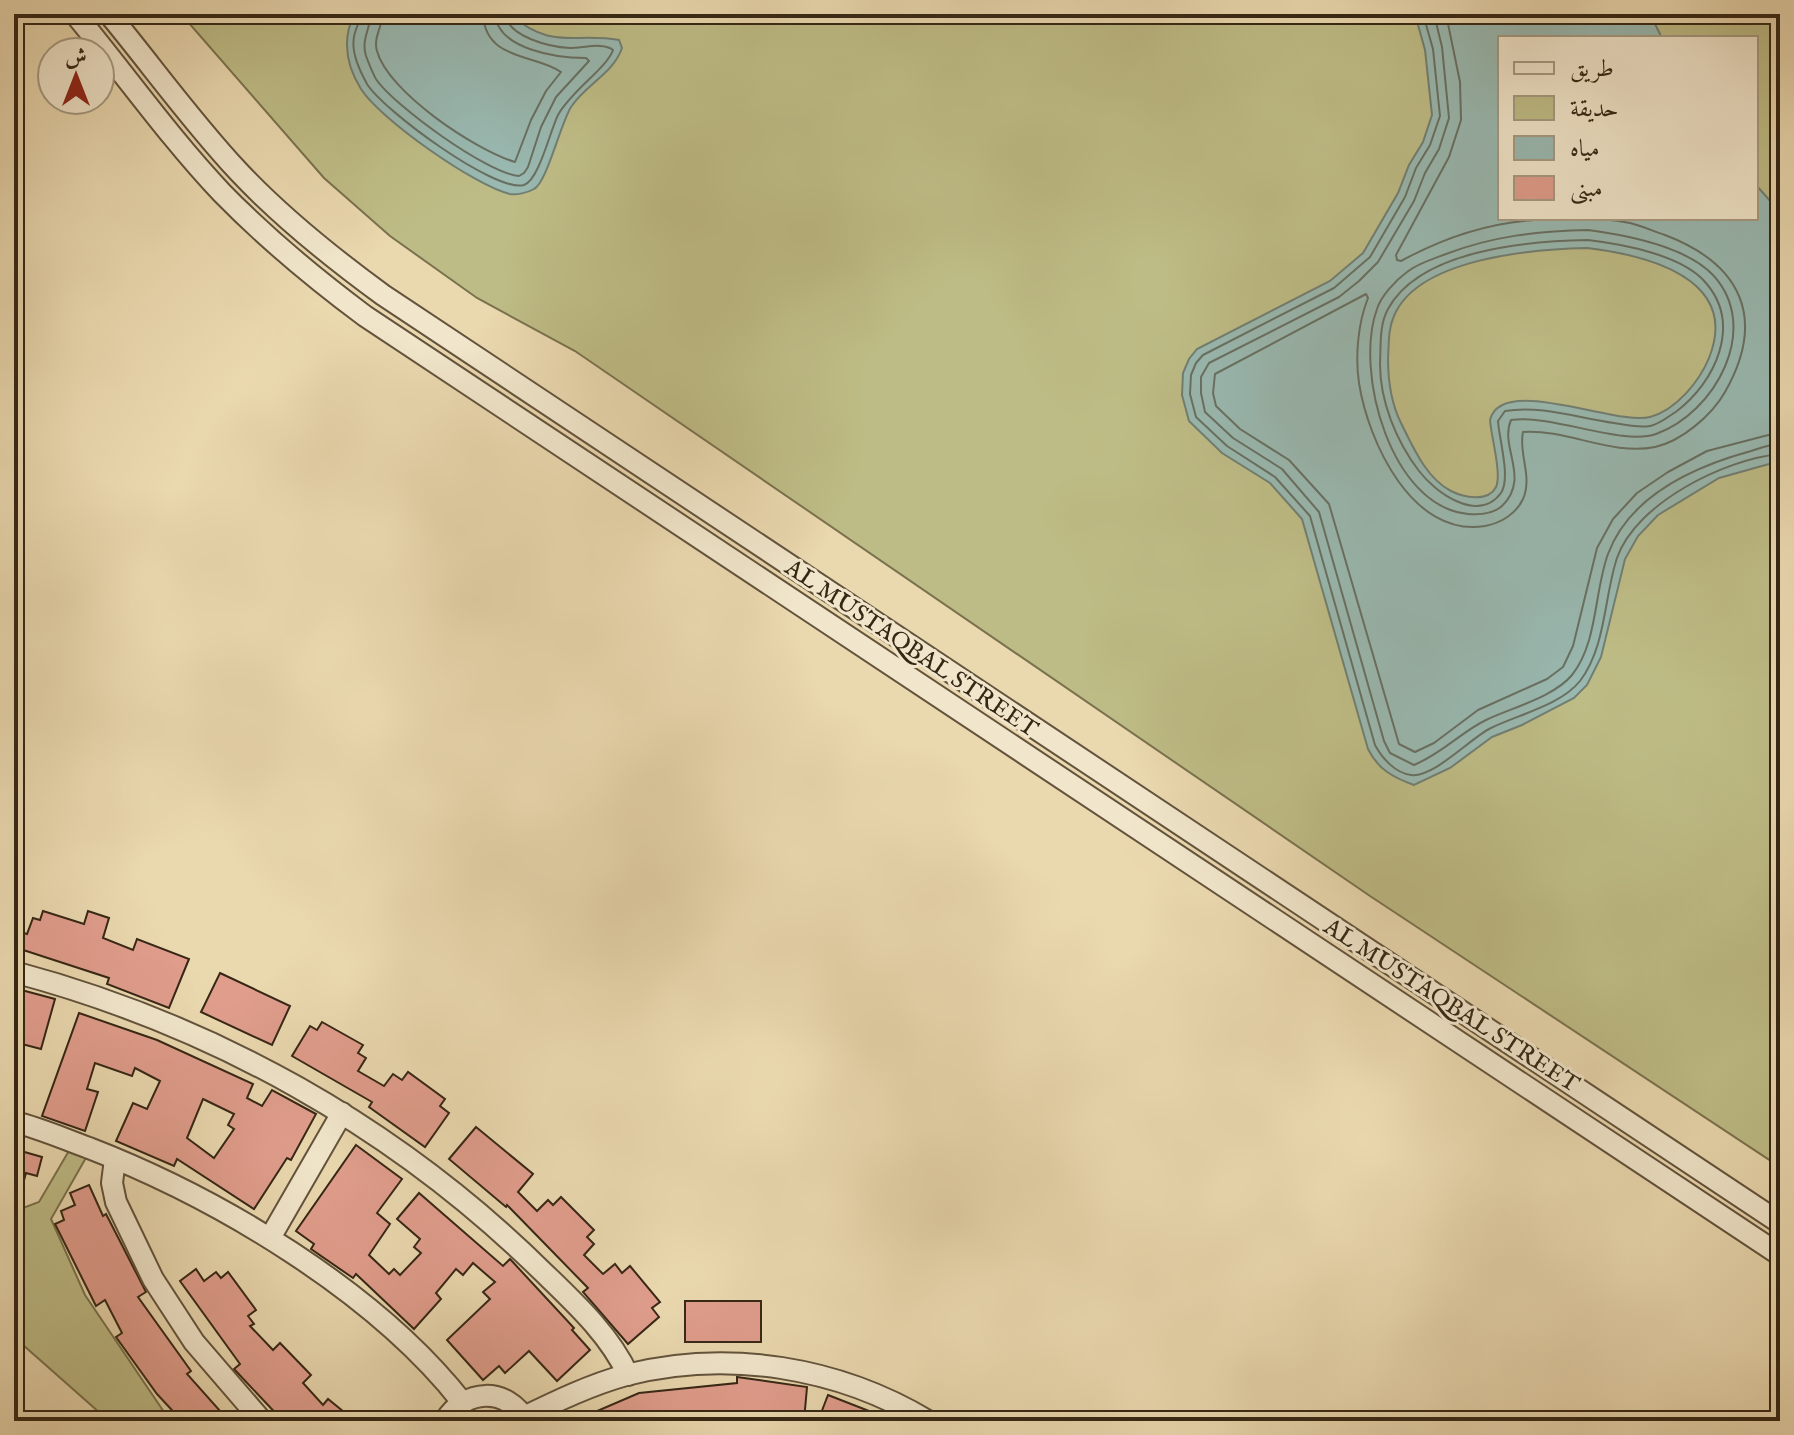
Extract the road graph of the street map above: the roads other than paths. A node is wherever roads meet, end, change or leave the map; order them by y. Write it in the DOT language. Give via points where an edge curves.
graph roads {
  1 [pos="75,14"];
  2 [pos="109,14"];
  3 [pos="14,972"];
  4 [pos="342,1113"];
  5 [pos="14,1122"];
  6 [pos="115,1159"];
  7 [pos="1780,1223"];
  8 [pos="270,1238"];
  9 [pos="1780,1255"];
  10 [pos="628,1375"];
  11 [pos="462,1402"];
  12 [pos="525,1419"];
  13 [pos="262,1421"];
  14 [pos="445,1421"];
  15 [pos="928,1421"];
  1 -- 9 [label="street, AL MUSTAQBAL STREET" via="222,192 290,257 365,316"];
  2 -- 7 [label="street, AL MUSTAQBAL STREET" via="240,173 306,236 383,295"];
  3 -- 4 [label="street" via="210,1041"];
  4 -- 8 [label="street"];
  4 -- 10 [label="street" via="452,1191 522,1251 611,1345"];
  5 -- 6 [label="street"];
  6 -- 8 [label="street"];
  6 -- 13 [label="street" via="116,1202 153,1279 217,1372"];
  8 -- 11 [label="street" via="366,1308"];
  10 -- 12 [label="street" via="584,1389"];
  10 -- 15 [label="street" via="702,1364 790,1369 856,1386"];
  11 -- 12 [label="street" via="496,1396"];
  11 -- 14 [label="street"];
}
